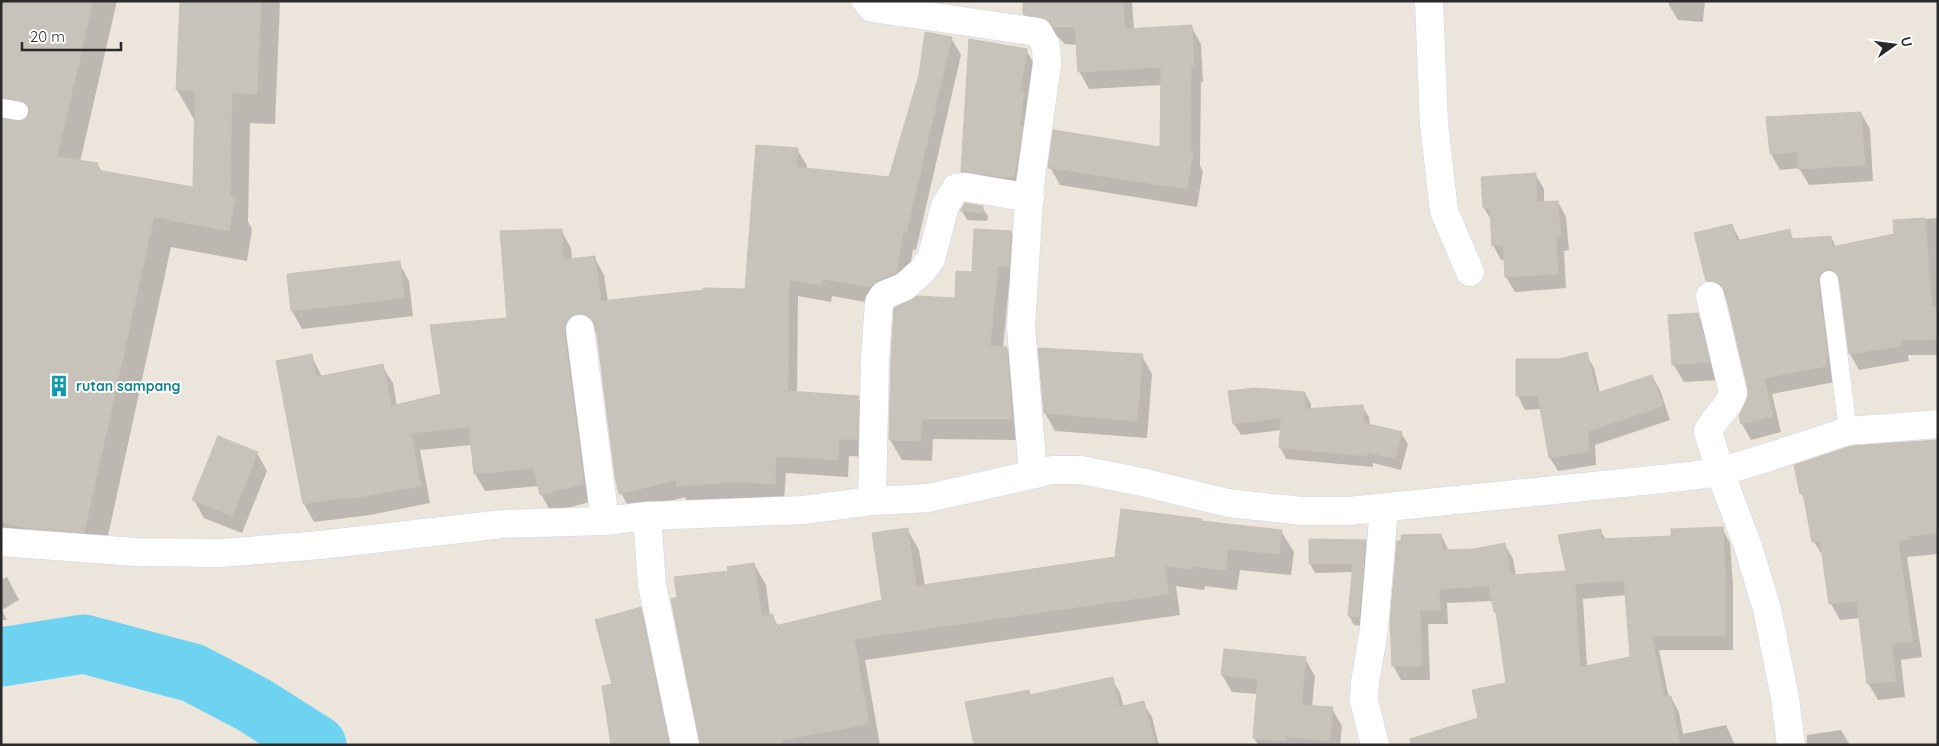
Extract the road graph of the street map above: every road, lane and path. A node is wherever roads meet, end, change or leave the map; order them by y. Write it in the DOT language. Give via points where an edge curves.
graph roads {
  1 [pos="866,1"];
  2 [pos="1429,1"];
  3 [pos="1,108"];
  4 [pos="19,111"];
  5 [pos="1030,198"];
  6 [pos="1470,272"];
  7 [pos="1829,280"];
  8 [pos="1710,296"];
  9 [pos="580,329"];
  10 [pos="1938,424"];
  11 [pos="1848,431"];
  12 [pos="1720,472"];
  13 [pos="1033,474"];
  14 [pos="872,502"];
  15 [pos="1384,508"];
  16 [pos="647,516"];
  17 [pos="605,521"];
  18 [pos="1,542"];
  19 [pos="685,745"];
  20 [pos="1375,745"];
  21 [pos="1790,745"];
  1 -- 5 [label="street" via="872,8 1038,32 1046,46 1047,64"];
  2 -- 6 [label="street" via="1434,124 1444,212"];
  3 -- 4 [label="lane"];
  5 -- 13 [label="street" via="1021,327"];
  5 -- 14 [label="street" via="965,186 956,188 944,206 931,259 904,287 884,295 879,303"];
  7 -- 11 [label="lane"];
  8 -- 12 [label="street" via="1732,393 1729,404 1708,431"];
  9 -- 17 [label="street"];
  10 -- 11 [label="street"];
  11 -- 12 [label="street"];
  12 -- 15 [label="street"];
  12 -- 21 [label="street" via="1767,609 1785,698"];
  13 -- 14 [label="street" via="928,498"];
  13 -- 15 [label="street" via="1081,470 1228,503 1302,511"];
  14 -- 16 [label="street" via="803,510"];
  15 -- 20 [label="street" via="1374,629 1364,692"];
  16 -- 17 [label="street"];
  16 -- 19 [label="street" via="652,585"];
  17 -- 18 [label="street" via="503,524 221,553 135,552"];
}
